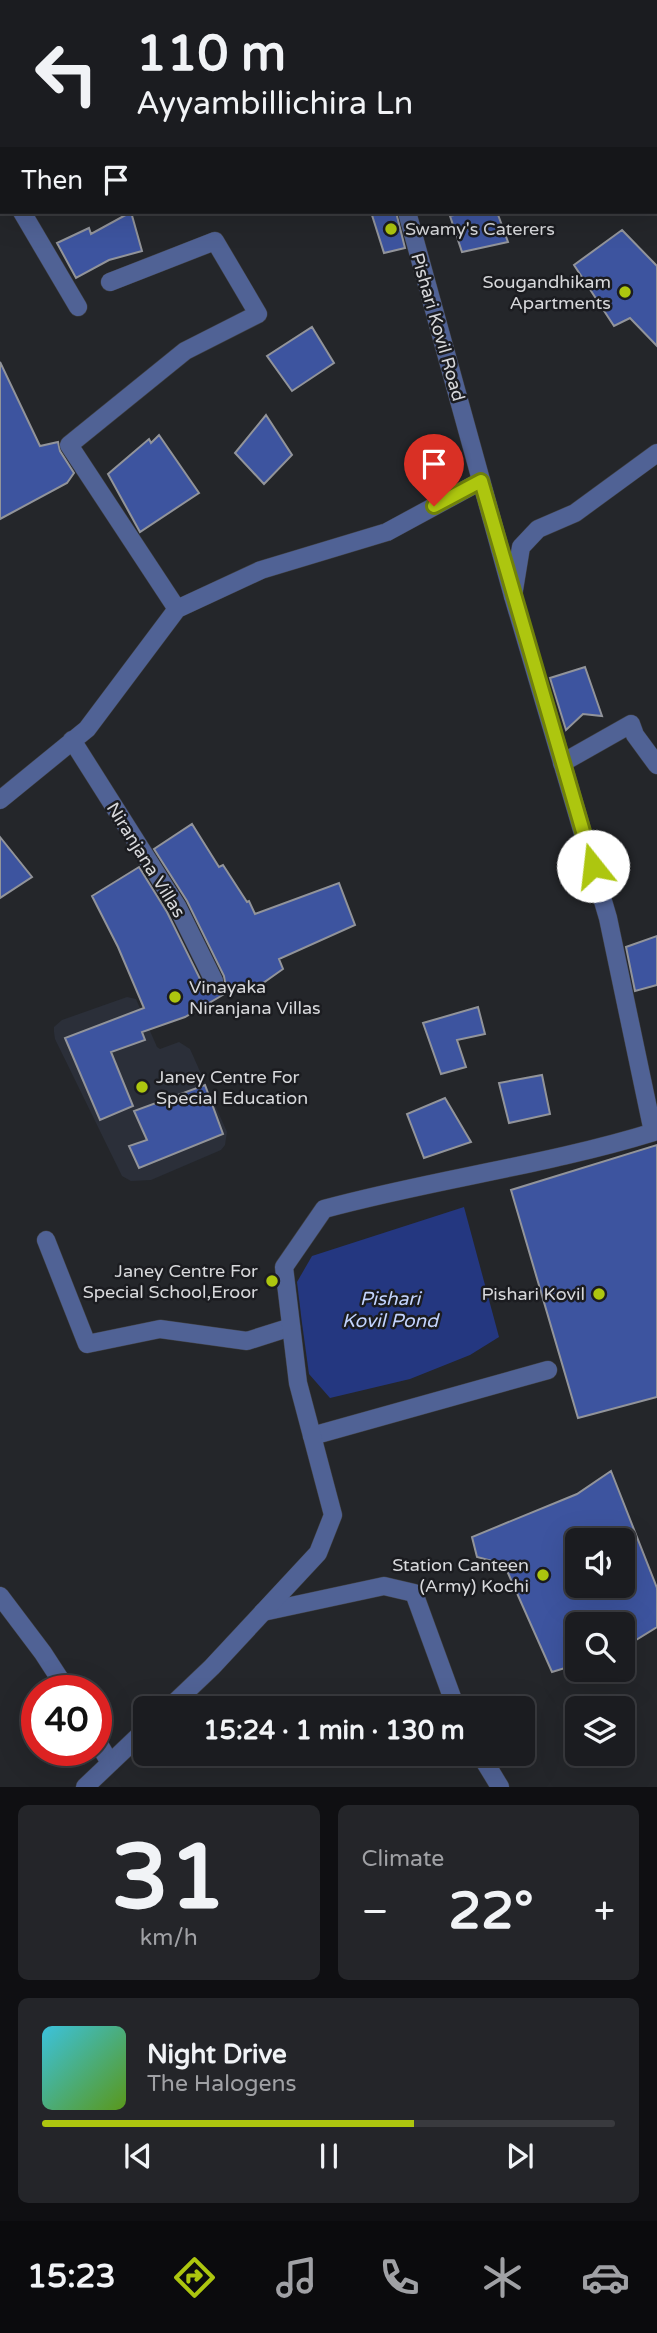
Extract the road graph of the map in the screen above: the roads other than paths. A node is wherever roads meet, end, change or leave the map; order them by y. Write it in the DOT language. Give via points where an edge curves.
graph roads {
  1 [pos="23,214"];
  2 [pos="408,214"];
  3 [pos="110,282"];
  4 [pos="78,307"];
  5 [pos="657,453"];
  6 [pos="481,481"];
  7 [pos="513,596"];
  8 [pos="177,608"];
  9 [pos="72,740"];
  10 [pos="562,763"];
  11 [pos="657,765"];
  12 [pos="0,800"];
  13 [pos="214,981"];
  14 [pos="655,1131"];
  15 [pos="46,1240"];
  16 [pos="291,1327"];
  17 [pos="548,1370"];
  18 [pos="312,1436"];
  19 [pos="0,1596"];
  20 [pos="263,1612"];
  21 [pos="57,1675"];
  22 [pos="182,1696"];
  23 [pos="452,1696"];
  24 [pos="133,1741"];
  25 [pos="112,1761"];
  26 [pos="107,1766"];
  27 [pos="487,1766"];
  28 [pos="85,1787"];
  29 [pos="500,1787"];
  1 -- 4 [label="street"];
  2 -- 6 [label="street, Pishari Kovil Road"];
  3 -- 8 [label="street" via="215,241 258,314 185,351 69,445"];
  5 -- 7 [label="street" via="575,513 538,529 521,547"];
  6 -- 7 [label="street, Pishari Kovil Road"];
  6 -- 8 [label="street" via="387,532 261,570"];
  7 -- 10 [label="street, Pishari Kovil Road"];
  8 -- 9 [label="street" via="87,729"];
  9 -- 12 [label="street"];
  9 -- 13 [label="street, Niranjana Villas" via="177,906"];
  10 -- 11 [label="street" via="631,724"];
  10 -- 14 [label="street, Pishari Kovil Road" via="608,918"];
  14 -- 16 [label="street" via="555,1159 390,1191 324,1209 284,1266"];
  15 -- 16 [label="street" via="87,1344 160,1329 247,1341"];
  16 -- 18 [label="street" via="298,1383"];
  17 -- 18 [label="street"];
  18 -- 20 [label="street" via="333,1515 318,1553"];
  19 -- 21 [label="street"];
  20 -- 22 [label="street"];
  20 -- 23 [label="street" via="384,1586 414,1593"];
  24 -- 25 [label="street"];
  26 -- 28 [label="street"];
  27 -- 29 [label="street"];
}
